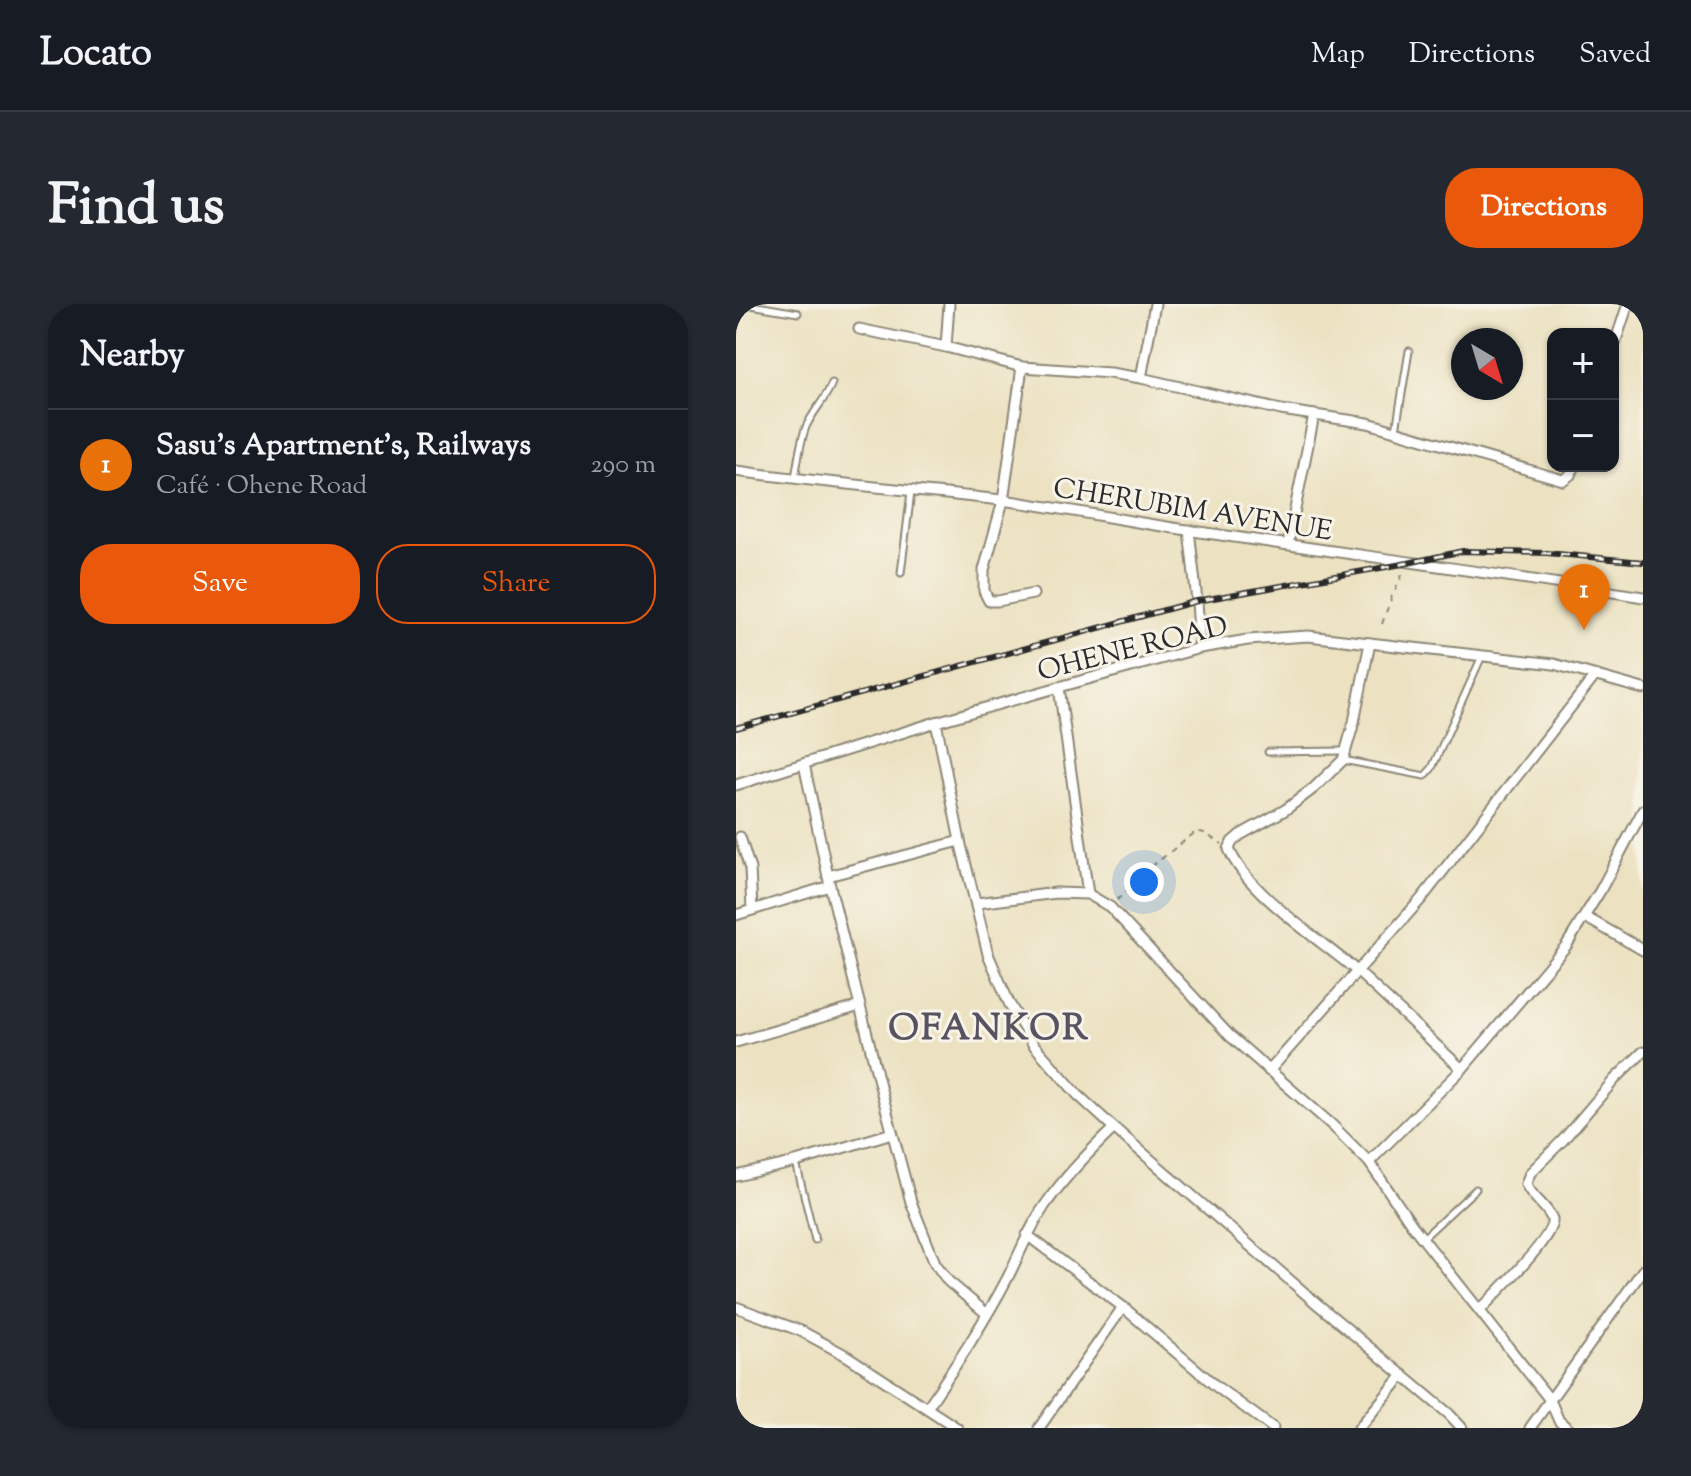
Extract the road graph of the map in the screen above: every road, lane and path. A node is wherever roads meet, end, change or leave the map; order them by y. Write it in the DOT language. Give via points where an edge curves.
graph roads {
  1 [pos="745,304"];
  2 [pos="949,304"];
  3 [pos="1155,304"];
  4 [pos="1628,304"];
  5 [pos="798,313"];
  6 [pos="859,329"];
  7 [pos="1619,331"];
  8 [pos="946,347"];
  9 [pos="1409,351"];
  10 [pos="1022,367"];
  11 [pos="1141,378"];
  12 [pos="832,383"];
  13 [pos="1314,415"];
  14 [pos="1396,430"];
  15 [pos="736,471"];
  16 [pos="1572,472"];
  17 [pos="795,479"];
  18 [pos="911,492"];
  19 [pos="1003,501"];
  20 [pos="1189,530"];
  21 [pos="1288,544"];
  22 [pos="1408,563"];
  23 [pos="901,573"];
  24 [pos="1033,594"];
  25 [pos="1643,597"];
  26 [pos="1382,624"];
  27 [pos="1370,643"];
  28 [pos="1200,648"];
  29 [pos="1482,656"];
  30 [pos="1595,676"];
  31 [pos="1059,687"];
  32 [pos="1643,689"];
  33 [pos="936,722"];
  34 [pos="1268,752"];
  35 [pos="1344,756"];
  36 [pos="804,764"];
  37 [pos="736,785"];
  38 [pos="1643,810"];
  39 [pos="740,837"];
  40 [pos="960,841"];
  41 [pos="1229,849"];
  42 [pos="829,881"];
  43 [pos="1088,894"];
  44 [pos="977,903"];
  45 [pos="1110,907"];
  46 [pos="752,910"];
  47 [pos="736,915"];
  48 [pos="1585,917"];
  49 [pos="1643,950"];
  50 [pos="1357,972"];
  51 [pos="860,1006"];
  52 [pos="736,1042"];
  53 [pos="1643,1052"];
  54 [pos="1462,1069"];
  55 [pos="1269,1071"];
  56 [pos="1114,1128"];
  57 [pos="892,1133"];
  58 [pos="796,1162"];
  59 [pos="1369,1162"];
  60 [pos="736,1176"];
  61 [pos="1476,1189"];
  62 [pos="1027,1235"];
  63 [pos="1422,1239"];
  64 [pos="815,1240"];
  65 [pos="1643,1270"];
  66 [pos="736,1307"];
  67 [pos="1123,1307"];
  68 [pos="1480,1310"];
  69 [pos="987,1314"];
  70 [pos="1403,1375"];
  71 [pos="1550,1400"];
  72 [pos="927,1408"];
  73 [pos="957,1428"];
  74 [pos="1039,1428"];
  75 [pos="1273,1428"];
  76 [pos="1359,1428"];
  77 [pos="1462,1428"];
  78 [pos="1530,1428"];
  79 [pos="1567,1428"];
  1 -- 5 [label="lane"];
  2 -- 8 [label="street"];
  3 -- 11 [label="street"];
  4 -- 7 [label="street"];
  6 -- 8 [label="street"];
  8 -- 10 [label="street"];
  9 -- 14 [label="lane"];
  10 -- 11 [label="street"];
  10 -- 19 [label="street"];
  11 -- 13 [label="street"];
  12 -- 17 [label="lane" via="804,432"];
  13 -- 14 [label="street"];
  13 -- 21 [label="street"];
  14 -- 16 [label="street" via="1563,480"];
  15 -- 17 [label="street, CHERUBIM AVENUE"];
  17 -- 18 [label="street, CHERUBIM AVENUE"];
  18 -- 19 [label="street, CHERUBIM AVENUE"];
  18 -- 23 [label="lane"];
  19 -- 20 [label="street, CHERUBIM AVENUE"];
  19 -- 24 [label="street" via="984,570 984,591 989,601"];
  20 -- 21 [label="street, CHERUBIM AVENUE"];
  20 -- 28 [label="street"];
  21 -- 22 [label="street, CHERUBIM AVENUE"];
  22 -- 25 [label="street, CHERUBIM AVENUE"];
  22 -- 26 [label="path"];
  27 -- 28 [label="street, OHENE ROAD" via="1308,636"];
  27 -- 29 [label="street, OHENE ROAD"];
  27 -- 35 [label="street"];
  28 -- 31 [label="street, OHENE ROAD"];
  29 -- 30 [label="street, OHENE ROAD" via="1554,664"];
  29 -- 35 [label="lane" via="1425,776"];
  30 -- 32 [label="street, OHENE ROAD"];
  30 -- 50 [label="street" via="1422,898"];
  31 -- 33 [label="street, OHENE ROAD"];
  31 -- 43 [label="street"];
  33 -- 36 [label="street, OHENE ROAD"];
  33 -- 40 [label="street"];
  34 -- 35 [label="lane"];
  35 -- 41 [label="street" via="1314,788 1240,835"];
  36 -- 37 [label="street, OHENE ROAD"];
  36 -- 42 [label="street"];
  38 -- 48 [label="street"];
  39 -- 46 [label="street" via="750,869"];
  40 -- 42 [label="street"];
  40 -- 44 [label="street"];
  41 -- 45 [label="path" via="1197,831"];
  41 -- 50 [label="street" via="1252,883"];
  42 -- 46 [label="street"];
  42 -- 51 [label="street"];
  43 -- 44 [label="street"];
  43 -- 45 [label="street"];
  44 -- 56 [label="street" via="988,954 1033,1044"];
  45 -- 55 [label="street"];
  46 -- 47 [label="street"];
  48 -- 49 [label="street"];
  48 -- 54 [label="street"];
  50 -- 54 [label="street"];
  50 -- 55 [label="street"];
  51 -- 52 [label="street"];
  51 -- 57 [label="street"];
  53 -- 68 [label="street" via="1530,1173 1526,1184 1552,1226"];
  54 -- 59 [label="street"];
  55 -- 59 [label="street"];
  56 -- 62 [label="street" via="1073,1168"];
  56 -- 70 [label="street"];
  57 -- 58 [label="street"];
  57 -- 69 [label="street" via="935,1263"];
  58 -- 60 [label="street"];
  58 -- 64 [label="lane"];
  59 -- 63 [label="street"];
  61 -- 63 [label="lane"];
  62 -- 67 [label="street"];
  62 -- 69 [label="street"];
  63 -- 68 [label="street"];
  65 -- 71 [label="street"];
  66 -- 72 [label="street" via="801,1331"];
  67 -- 74 [label="street"];
  67 -- 75 [label="street"];
  68 -- 71 [label="street"];
  69 -- 72 [label="street"];
  70 -- 76 [label="street"];
  70 -- 77 [label="street"];
  71 -- 78 [label="street"];
  71 -- 79 [label="street"];
  72 -- 73 [label="street"];
}
